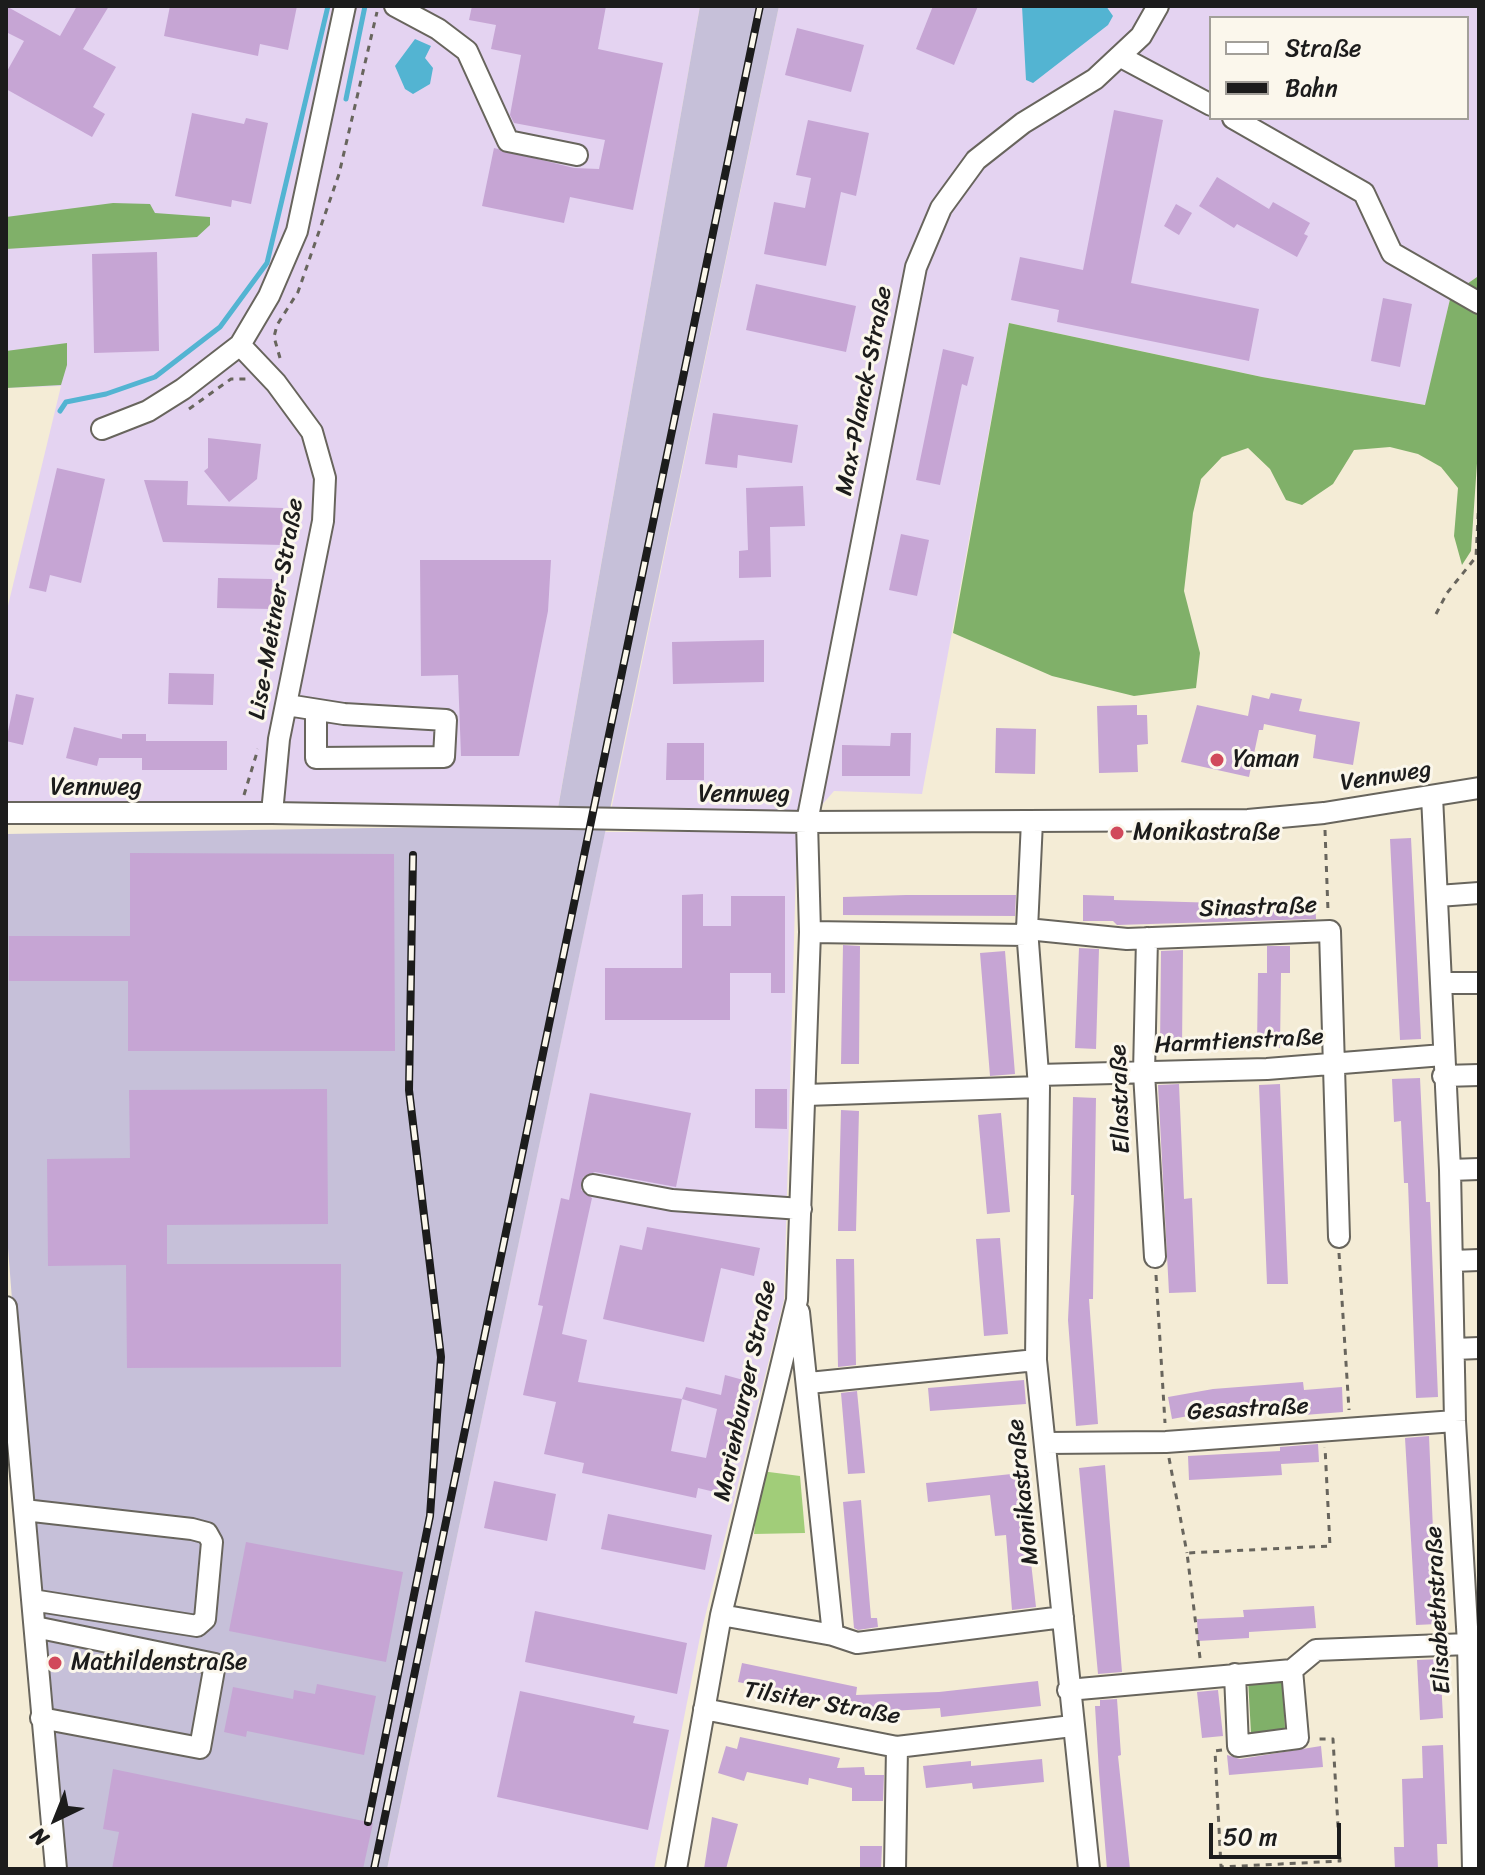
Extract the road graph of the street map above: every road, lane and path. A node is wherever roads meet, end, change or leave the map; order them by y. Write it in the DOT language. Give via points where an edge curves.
graph roads {
  1 [pos="345,6"];
  2 [pos="379,6"];
  3 [pos="395,6"];
  4 [pos="1158,6"];
  5 [pos="1121,57"];
  6 [pos="1209,104"];
  7 [pos="1236,120"];
  8 [pos="577,155"];
  9 [pos="1479,303"];
  10 [pos="240,345"];
  11 [pos="271,377"];
  12 [pos="180,414"];
  13 [pos="102,429"];
  14 [pos="1479,498"];
  15 [pos="1478,557"];
  16 [pos="1436,614"];
  17 [pos="287,705"];
  18 [pos="316,710"];
  19 [pos="260,741"];
  20 [pos="1479,788"];
  21 [pos="1432,796"];
  22 [pos="6,813"];
  23 [pos="272,813"];
  24 [pos="1324,813"];
  25 [pos="238,814"];
  26 [pos="1032,821"];
  27 [pos="807,822"];
  28 [pos="1479,893"];
  29 [pos="1438,896"];
  30 [pos="1330,931"];
  31 [pos="810,932"];
  32 [pos="1027,932"];
  33 [pos="1147,938"];
  34 [pos="1441,983"];
  35 [pos="1479,983"];
  36 [pos="1443,1055"];
  37 [pos="1334,1064"];
  38 [pos="1144,1073"];
  39 [pos="1479,1075"];
  40 [pos="1443,1076"];
  41 [pos="1038,1081"];
  42 [pos="806,1095"];
  43 [pos="1479,1169"];
  44 [pos="1450,1170"];
  45 [pos="593,1185"];
  46 [pos="801,1209"];
  47 [pos="1339,1237"];
  48 [pos="1155,1257"];
  49 [pos="1479,1260"];
  50 [pos="1452,1261"];
  51 [pos="797,1300"];
  52 [pos="6,1307"];
  53 [pos="1479,1348"];
  54 [pos="1454,1349"];
  55 [pos="1036,1360"];
  56 [pos="809,1383"];
  57 [pos="1455,1421"];
  58 [pos="1350,1429"];
  59 [pos="1324,1431"];
  60 [pos="1166,1442"];
  61 [pos="1045,1443"];
  62 [pos="24,1510"];
  63 [pos="1187,1553"];
  64 [pos="32,1600"];
  65 [pos="721,1615"];
  66 [pos="1063,1617"];
  67 [pos="35,1627"];
  68 [pos="833,1635"];
  69 [pos="1468,1644"];
  70 [pos="1292,1670"];
  71 [pos="1235,1674"];
  72 [pos="1202,1676"];
  73 [pos="1068,1690"];
  74 [pos="704,1709"];
  75 [pos="41,1718"];
  76 [pos="1072,1726"];
  77 [pos="1298,1738"];
  78 [pos="1238,1746"];
  79 [pos="897,1747"];
  80 [pos="56,1869"];
  81 [pos="676,1869"];
  82 [pos="895,1869"];
  83 [pos="1089,1869"];
  84 [pos="1473,1869"];
  1 -- 10 [label="street" via="297,231 278,278"];
  2 -- 11 [label="path" via="339,174 298,292 277,325 274,337 281,363"];
  3 -- 8 [label="street" via="467,51 508,141"];
  4 -- 5 [label="street, Max-Planck-Straße"];
  5 -- 6 [label="street"];
  5 -- 27 [label="street, Max-Planck-Straße" via="976,160 928,234 907,311"];
  7 -- 9 [label="street" via="1364,193 1392,253"];
  10 -- 11 [label="street, Lise-Meitner-Straße"];
  10 -- 13 [label="street" via="148,411"];
  11 -- 12 [label="path" via="262,387 248,379 231,379"];
  11 -- 17 [label="street, Lise-Meitner-Straße" via="312,432 325,478 323,521"];
  14 -- 15 [label="path"];
  15 -- 16 [label="path"];
  17 -- 18 [label="street"];
  17 -- 23 [label="street, Lise-Meitner-Straße" via="272,783"];
  18 -- 18 [label="street" via="446,720 444,757 316,758"];
  19 -- 25 [label="path"];
  20 -- 21 [label="street, Vennweg"];
  21 -- 24 [label="street, Vennweg"];
  21 -- 29 [label="street, Elisabethstraße"];
  22 -- 25 [label="street, Vennweg"];
  23 -- 25 [label="street, Vennweg"];
  23 -- 27 [label="street, Vennweg"];
  24 -- 26 [label="street, Vennweg" via="1248,820"];
  24 -- 30 [label="path"];
  26 -- 27 [label="street, Vennweg"];
  26 -- 32 [label="street, Monikastraße"];
  27 -- 31 [label="street, Marienburger Straße"];
  28 -- 29 [label="street"];
  29 -- 34 [label="street, Elisabethstraße"];
  30 -- 33 [label="street, Sinastraße"];
  30 -- 37 [label="street, Sinastraße"];
  31 -- 32 [label="street, Sinastraße"];
  31 -- 42 [label="street, Marienburger Straße"];
  32 -- 33 [label="street, Sinastraße"];
  32 -- 41 [label="street, Monikastraße"];
  33 -- 38 [label="street, Ellastraße"];
  34 -- 35 [label="street"];
  34 -- 36 [label="street, Elisabethstraße"];
  36 -- 37 [label="street, Harmtienstraße"];
  36 -- 40 [label="street, Elisabethstraße"];
  37 -- 38 [label="street, Harmtienstraße"];
  37 -- 47 [label="street, Sinastraße"];
  38 -- 41 [label="street, Harmtienstraße"];
  38 -- 48 [label="street, Ellastraße"];
  39 -- 40 [label="street"];
  40 -- 44 [label="street, Elisabethstraße"];
  41 -- 42 [label="street, Harmtienstraße"];
  41 -- 55 [label="street, Monikastraße"];
  42 -- 46 [label="street, Marienburger Straße"];
  43 -- 44 [label="street"];
  44 -- 50 [label="street, Elisabethstraße"];
  45 -- 46 [label="street" via="672,1200"];
  46 -- 51 [label="street, Marienburger Straße"];
  47 -- 58 [label="path"];
  48 -- 60 [label="path"];
  49 -- 50 [label="street"];
  50 -- 54 [label="street, Elisabethstraße"];
  51 -- 56 [label="street"];
  51 -- 65 [label="street, Marienburger Straße"];
  52 -- 62 [label="street"];
  53 -- 54 [label="street"];
  54 -- 57 [label="street, Elisabethstraße"];
  55 -- 56 [label="street"];
  55 -- 61 [label="street, Monikastraße"];
  56 -- 68 [label="street"];
  57 -- 58 [label="street, Gesastraße"];
  57 -- 69 [label="street, Elisabethstraße"];
  58 -- 59 [label="street, Gesastraße"];
  59 -- 60 [label="street, Gesastraße"];
  59 -- 63 [label="path" via="1330,1546"];
  60 -- 61 [label="street, Gesastraße"];
  60 -- 63 [label="path"];
  61 -- 66 [label="street, Monikastraße"];
  62 -- 64 [label="street"];
  62 -- 64 [label="street" via="192,1529 207,1533 212,1542 205,1619 197,1626"];
  63 -- 72 [label="path"];
  64 -- 67 [label="street"];
  65 -- 68 [label="street"];
  65 -- 74 [label="street, Marienburger Straße"];
  66 -- 68 [label="street" via="857,1643"];
  66 -- 73 [label="street, Monikastraße"];
  67 -- 75 [label="street"];
  67 -- 75 [label="street" via="215,1664 200,1748"];
  69 -- 70 [label="street" via="1316,1650"];
  69 -- 84 [label="street, Elisabethstraße"];
  70 -- 71 [label="street"];
  70 -- 77 [label="street"];
  71 -- 72 [label="street"];
  71 -- 78 [label="street"];
  72 -- 73 [label="street"];
  73 -- 76 [label="street, Monikastraße"];
  74 -- 79 [label="street, Tilsiter Straße"];
  74 -- 81 [label="street, Marienburger Straße"];
  75 -- 80 [label="street"];
  76 -- 79 [label="street, Tilsiter Straße"];
  76 -- 83 [label="street, Monikastraße"];
  77 -- 78 [label="street"];
  77 -- 78 [label="path" via="1333,1739 1340,1861 1221,1867 1215,1751"];
  79 -- 82 [label="street"];
}
